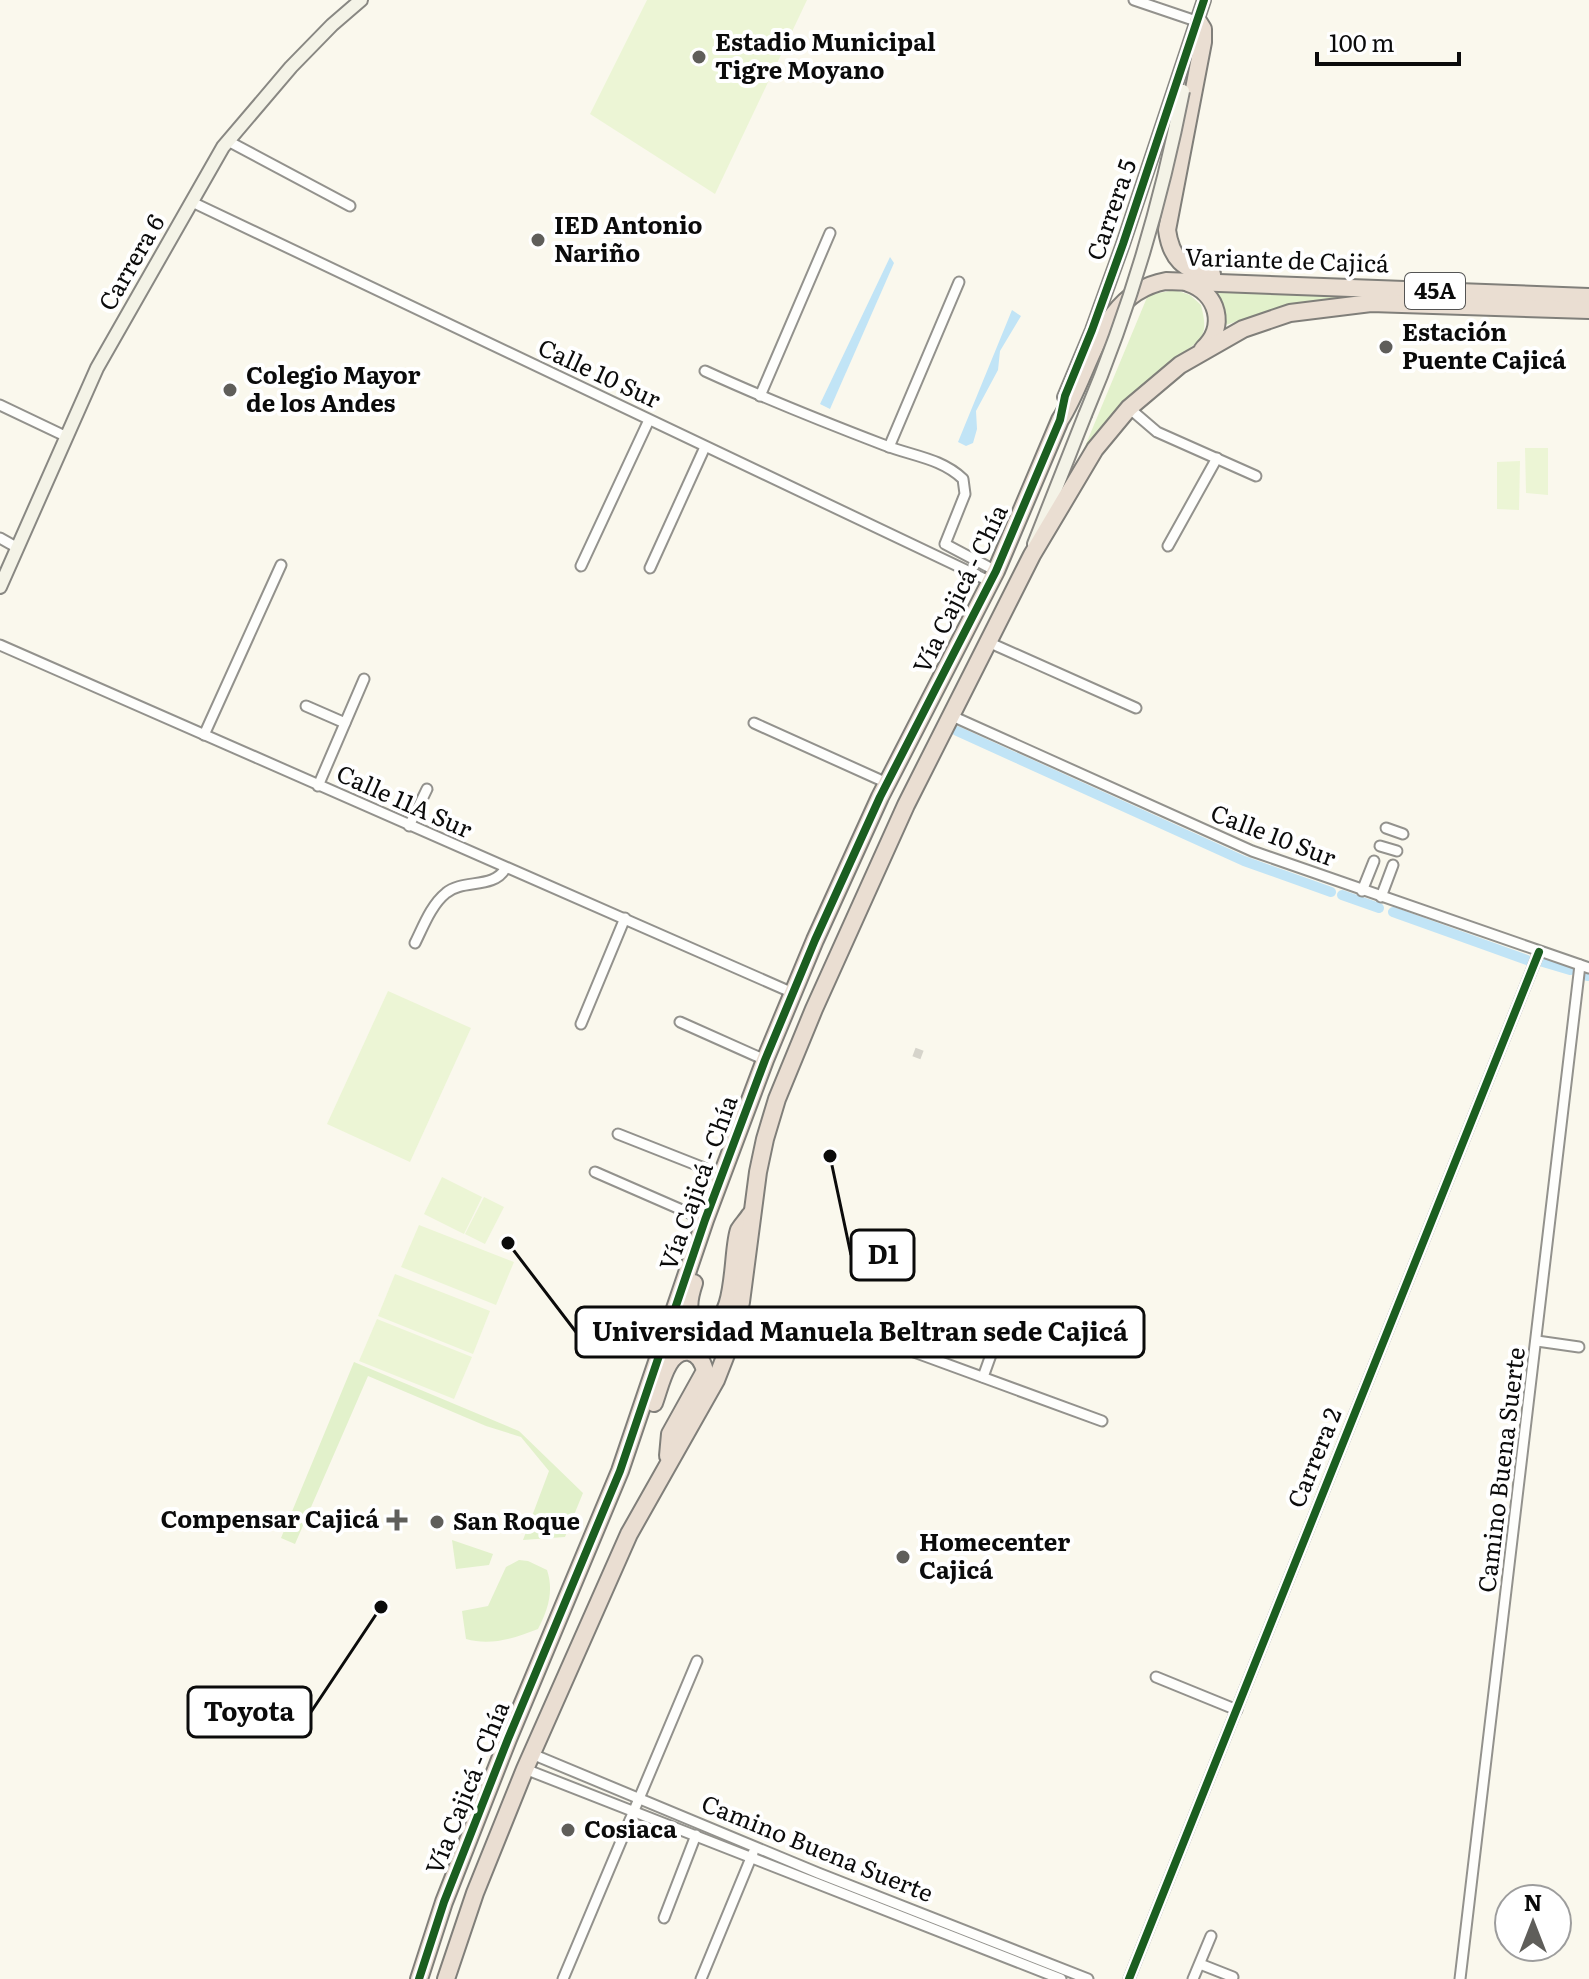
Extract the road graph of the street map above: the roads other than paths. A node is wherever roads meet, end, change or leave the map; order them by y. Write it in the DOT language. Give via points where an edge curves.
graph roads {
  1 [pos="361,0"];
  2 [pos="1134,0"];
  3 [pos="1199,13"];
  4 [pos="228,141"];
  5 [pos="192,202"];
  6 [pos="350,206"];
  7 [pos="830,233"];
  8 [pos="1184,281"];
  9 [pos="959,282"];
  10 [pos="1280,285"];
  11 [pos="1589,297"];
  12 [pos="1589,310"];
  13 [pos="1199,352"];
  14 [pos="705,371"];
  15 [pos="760,396"];
  16 [pos="0,405"];
  17 [pos="1129,408"];
  18 [pos="649,420"];
  19 [pos="1060,420"];
  20 [pos="65,436"];
  21 [pos="705,447"];
  22 [pos="889,447"];
  23 [pos="1217,458"];
  24 [pos="1256,476"];
  25 [pos="0,538"];
  26 [pos="1168,546"];
  27 [pos="16,547"];
  28 [pos="1032,555"];
  29 [pos="281,565"];
  30 [pos="581,566"];
  31 [pos="650,568"];
  32 [pos="992,576"];
  33 [pos="0,587"];
  34 [pos="988,642"];
  35 [pos="0,645"];
  36 [pos="364,679"];
  37 [pos="306,706"];
  38 [pos="1136,708"];
  39 [pos="952,716"];
  40 [pos="345,723"];
  41 [pos="754,723"];
  42 [pos="204,735"];
  43 [pos="887,783"];
  44 [pos="318,786"];
  45 [pos="427,789"];
  46 [pos="409,826"];
  47 [pos="1386,828"];
  48 [pos="1403,834"];
  49 [pos="1380,846"];
  50 [pos="1397,851"];
  51 [pos="505,869"];
  52 [pos="1362,891"];
  53 [pos="1381,897"];
  54 [pos="625,918"];
  55 [pos="415,943"];
  56 [pos="1539,952"];
  57 [pos="1585,967"];
  58 [pos="793,993"];
  59 [pos="680,1022"];
  60 [pos="581,1024"];
  61 [pos="765,1060"];
  62 [pos="618,1134"];
  63 [pos="595,1172"];
  64 [pos="722,1175"];
  65 [pos="753,1211"];
  66 [pos="703,1226"];
  67 [pos="1005,1316"];
  68 [pos="862,1333"];
  69 [pos="1537,1341"];
  70 [pos="1579,1347"];
  71 [pos="983,1377"];
  72 [pos="1102,1421"];
  73 [pos="668,1462"];
  74 [pos="590,1545"];
  75 [pos="697,1661"];
  76 [pos="1156,1677"];
  77 [pos="1237,1710"];
  78 [pos="528,1761"];
  79 [pos="637,1798"];
  80 [pos="633,1809"];
  81 [pos="696,1835"];
  82 [pos="753,1851"];
  83 [pos="916,1916"];
  84 [pos="664,1918"];
  85 [pos="1211,1936"];
  86 [pos="1200,1964"];
  87 [pos="1233,1977"];
  88 [pos="419,1979"];
  89 [pos="446,1979"];
  90 [pos="563,1979"];
  91 [pos="701,1979"];
  92 [pos="1061,1979"];
  93 [pos="1088,1979"];
  94 [pos="1129,1979"];
  95 [pos="1193,1979"];
  96 [pos="1460,1979"];
  1 -- 4 [label="main road, Carrera 6" via="291,67"];
  2 -- 3 [label="street"];
  3 -- 10 [label="highway" via="1203,42 1167,230 1169,247 1176,259 1197,272 1251,276"];
  3 -- 19 [label="main road, Carrera 5 / 45A"];
  3 -- 28 [label="main road, Carrera 5 / 45A, bridge" via="1160,197 1134,288"];
  4 -- 5 [label="main road, Carrera 6"];
  4 -- 6 [label="street"];
  5 -- 18 [label="street, Calle 10 Sur"];
  5 -- 20 [label="main road, Carrera 6" via="97,368"];
  7 -- 15 [label="street"];
  8 -- 10 [label="highway, Variante de Cajicá / 45A"];
  8 -- 13 [label="highway" via="1211,297 1217,312 1211,342"];
  8 -- 19 [label="highway, Variante de Cajicá / 45A" via="1149,285 1119,306"];
  9 -- 22 [label="street"];
  10 -- 11 [label="highway, Variante de Cajicá / 45A"];
  12 -- 13 [label="highway, Variante de Cajicá / 45A" via="1341,305 1266,320"];
  13 -- 17 [label="highway, Variante de Cajicá / 45A"];
  14 -- 15 [label="street"];
  15 -- 22 [label="street"];
  16 -- 20 [label="street"];
  17 -- 23 [label="street" via="1157,432"];
  17 -- 28 [label="highway, Variante de Cajicá / 45A" via="1080,471"];
  18 -- 21 [label="street, Calle 10 Sur"];
  18 -- 30 [label="street"];
  19 -- 32 [label="highway, Vía Cajicá - Chía / 45A"];
  20 -- 27 [label="main road, Carrera 6"];
  21 -- 31 [label="street"];
  21 -- 32 [label="street, Calle 10 Sur"];
  22 -- 32 [label="street" via="950,467 963,479 965,494 945,544"];
  23 -- 24 [label="street"];
  23 -- 26 [label="street"];
  25 -- 27 [label="street"];
  27 -- 33 [label="main road, Carrera 6"];
  28 -- 34 [label="highway, 45A"];
  29 -- 42 [label="street"];
  32 -- 43 [label="highway, Vía Cajicá - Chía / 45A"];
  34 -- 38 [label="street"];
  34 -- 39 [label="highway, 45A"];
  35 -- 42 [label="street, Calle 11A Sur"];
  36 -- 40 [label="street"];
  37 -- 40 [label="street"];
  39 -- 52 [label="street, Calle 10 Sur" via="1252,851"];
  39 -- 65 [label="highway, 45A" via="843,942 777,1099"];
  40 -- 44 [label="street"];
  41 -- 43 [label="street"];
  42 -- 44 [label="street, Calle 11A Sur"];
  43 -- 58 [label="highway, Vía Cajicá - Chía / 45A"];
  44 -- 46 [label="street, Calle 11A Sur"];
  45 -- 46 [label="street"];
  46 -- 51 [label="street, Calle 11A Sur"];
  47 -- 48 [label="street"];
  49 -- 50 [label="street"];
  51 -- 54 [label="street, Calle 11A Sur"];
  51 -- 55 [label="street" via="497,878 446,893"];
  52 -- 53 [label="street, Calle 10 Sur"];
  52 -- 53 [label="street" via="1371,865 1391,870"];
  53 -- 56 [label="street, Calle 10 Sur"];
  54 -- 58 [label="street, Calle 11A Sur"];
  54 -- 60 [label="street"];
  56 -- 57 [label="street, Calle 10 Sur"];
  56 -- 77 [label="street, Carrera 2"];
  57 -- 69 [label="street, Camino Buena Suerte"];
  58 -- 61 [label="highway, Vía Cajicá - Chía / 45A"];
  59 -- 61 [label="street"];
  61 -- 64 [label="highway, Vía Cajicá - Chía / 45A"];
  62 -- 64 [label="street"];
  63 -- 66 [label="street"];
  64 -- 66 [label="highway, Vía Cajicá - Chía / 45A"];
  65 -- 66 [label="highway" via="739,1231 727,1306 714,1323 696,1321 688,1307 705,1247"];
  65 -- 73 [label="highway, 45A" via="732,1339 716,1380"];
  66 -- 74 [label="highway, Vía Cajicá - Chía / 45A"];
  67 -- 71 [label="street"];
  68 -- 71 [label="street"];
  69 -- 70 [label="street"];
  69 -- 96 [label="street, Camino Buena Suerte"];
  71 -- 72 [label="street"];
  73 -- 74 [label="highway" via="670,1434 705,1371 689,1352 672,1357 606,1533"];
  73 -- 78 [label="highway, 45A" via="629,1534"];
  74 -- 88 [label="highway, Vía Cajicá - Chía / 45A" via="439,1914"];
  75 -- 79 [label="street"];
  76 -- 77 [label="street"];
  77 -- 94 [label="street, Carrera 2"];
  78 -- 79 [label="street, Camino Buena Suerte"];
  78 -- 80 [label="street, Camino Buena Suerte"];
  78 -- 89 [label="highway, 45A"];
  79 -- 80 [label="street"];
  79 -- 82 [label="street, Camino Buena Suerte"];
  80 -- 81 [label="street, Camino Buena Suerte"];
  80 -- 90 [label="street"];
  81 -- 82 [label="street, Camino Buena Suerte"];
  81 -- 84 [label="street"];
  82 -- 83 [label="street, Camino Buena Suerte"];
  82 -- 91 [label="street"];
  83 -- 92 [label="street, Camino Buena Suerte"];
  83 -- 93 [label="street, Camino Buena Suerte"];
  85 -- 86 [label="street"];
  86 -- 87 [label="street"];
  86 -- 95 [label="street"];
}
